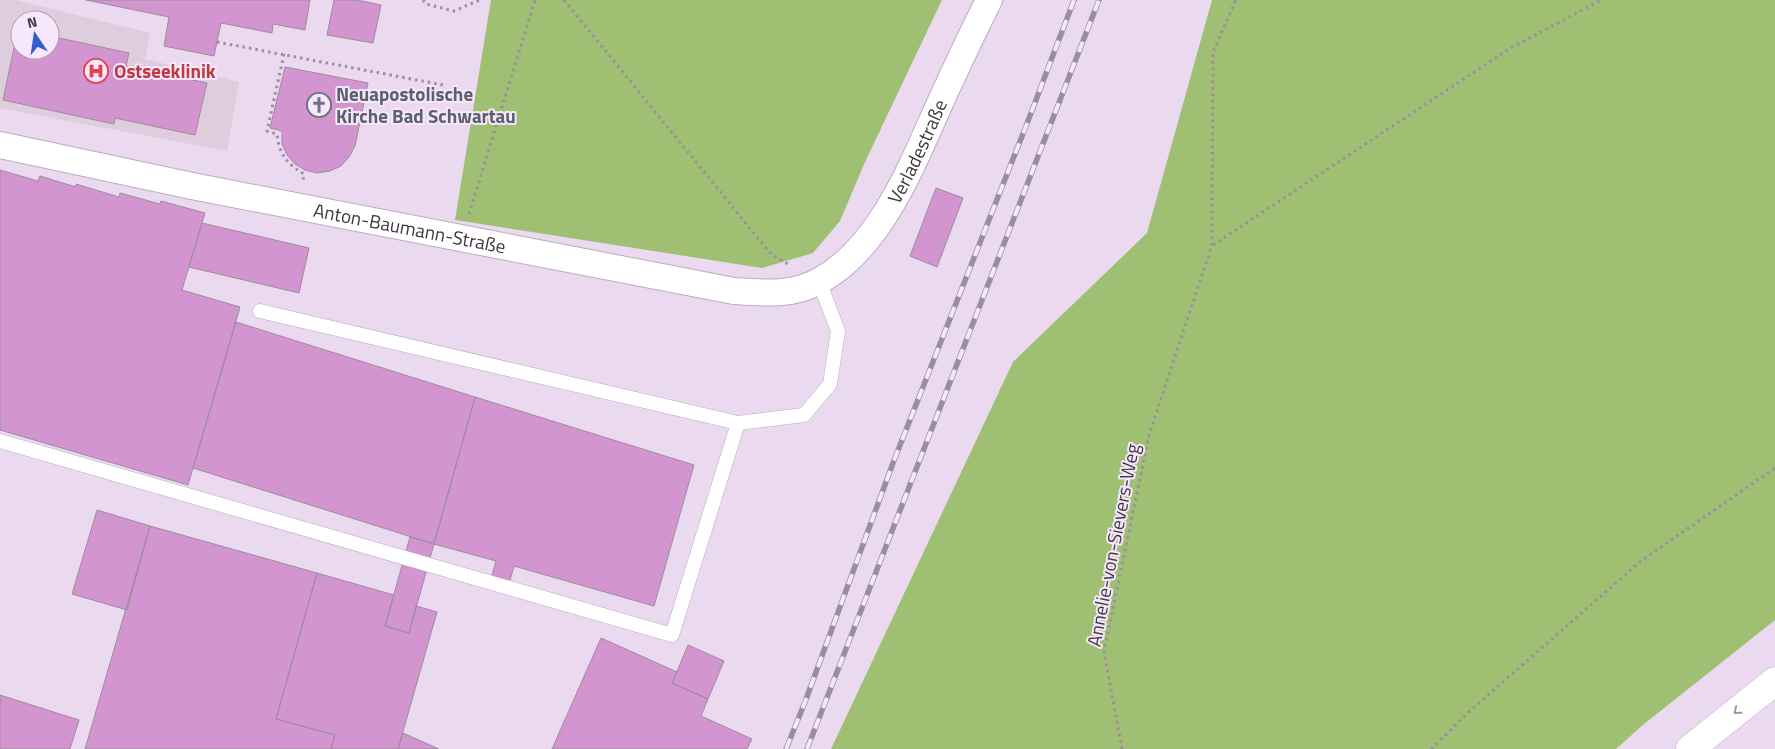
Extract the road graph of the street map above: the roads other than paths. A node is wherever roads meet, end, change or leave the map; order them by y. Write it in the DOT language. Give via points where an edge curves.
graph roads {
  1 [pos="989,0"];
  2 [pos="0,145"];
  3 [pos="819,282"];
  4 [pos="260,311"];
  5 [pos="738,423"];
  6 [pos="0,441"];
  7 [pos="1775,681"];
  8 [pos="1690,749"];
  1 -- 3 [label="street, Verladestraße" via="910,168 874,232 850,259"];
  2 -- 3 [label="street, Anton-Baumann-Straße" via="192,186 734,291 768,294"];
  3 -- 5 [label="lane" via="838,331 830,384 804,415"];
  4 -- 5 [label="lane"];
  5 -- 6 [label="lane" via="672,634"];
  7 -- 8 [label="highway, one-way"];
}
